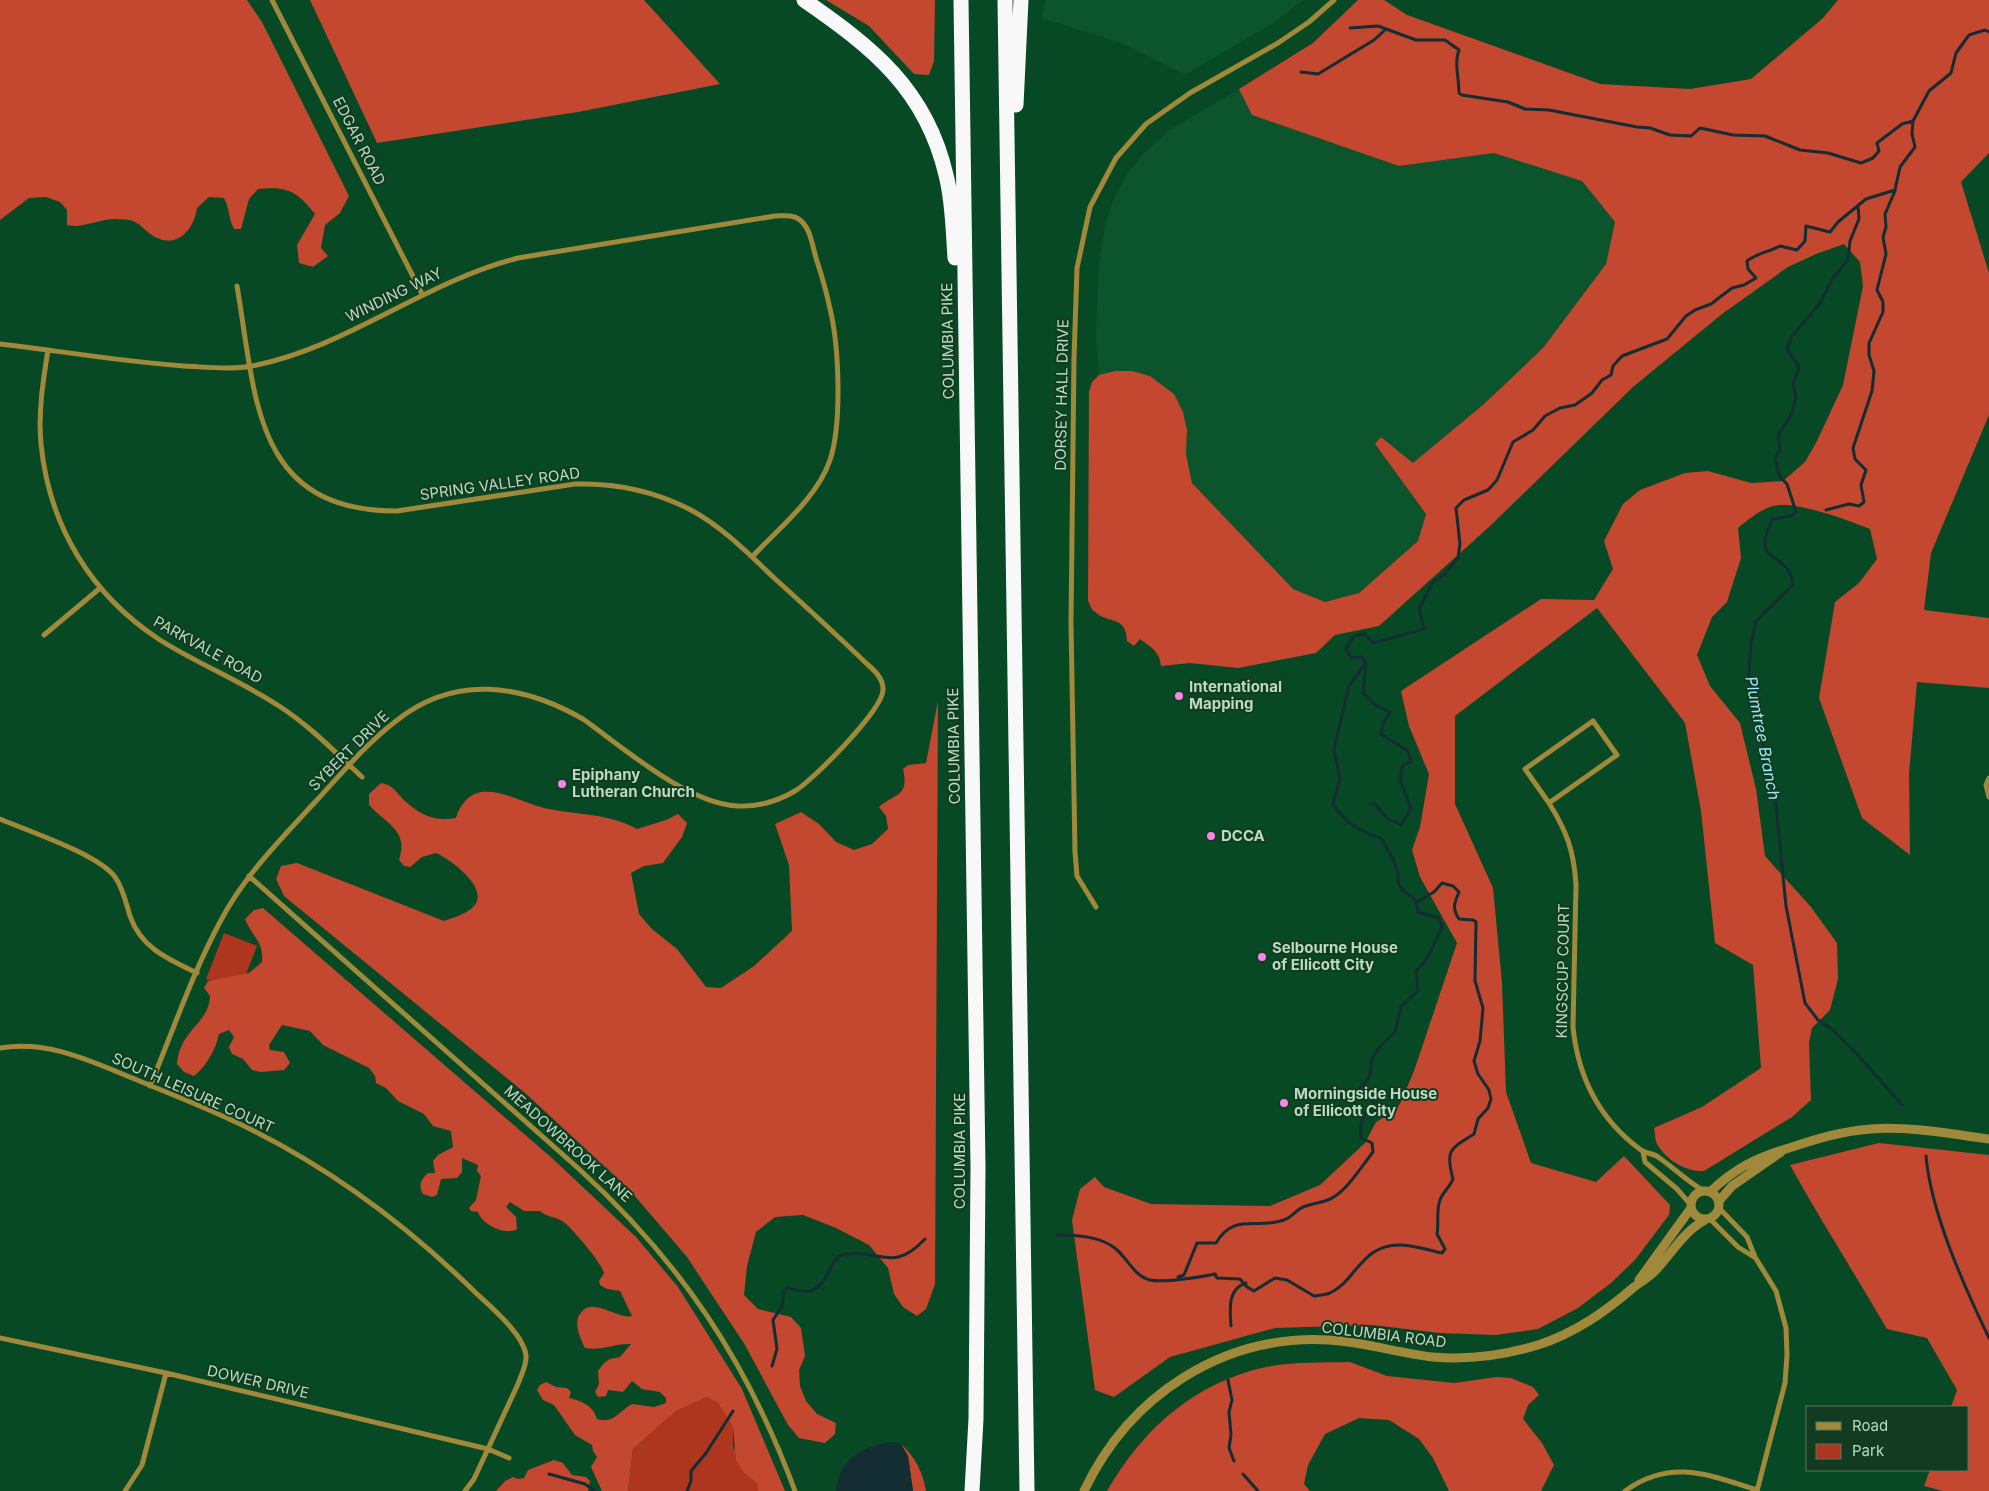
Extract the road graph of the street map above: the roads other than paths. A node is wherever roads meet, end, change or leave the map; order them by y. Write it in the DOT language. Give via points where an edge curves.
graph roads {
  1 [pos="272,0"];
  2 [pos="804,0"];
  3 [pos="961,0"];
  4 [pos="1005,0"];
  5 [pos="1021,0"];
  6 [pos="1334,0"];
  7 [pos="1008,258"];
  8 [pos="238,286"];
  9 [pos="422,294"];
  10 [pos="0,344"];
  11 [pos="48,350"];
  12 [pos="251,366"];
  13 [pos="966,366"];
  14 [pos="752,557"];
  15 [pos="99,588"];
  16 [pos="44,635"];
  17 [pos="883,688"];
  18 [pos="350,765"];
  19 [pos="362,777"];
  20 [pos="1989,778"];
  21 [pos="1989,797"];
  22 [pos="1549,803"];
  23 [pos="0,819"];
  24 [pos="249,876"];
  25 [pos="1096,906"];
  26 [pos="197,973"];
  27 [pos="0,1048"];
  28 [pos="150,1086"];
  29 [pos="1989,1139"];
  30 [pos="1787,1148"];
  31 [pos="1643,1152"];
  32 [pos="1707,1192"];
  33 [pos="1719,1204"];
  34 [pos="1691,1206"];
  35 [pos="1708,1219"];
  36 [pos="1755,1257"];
  37 [pos="1635,1287"];
  38 [pos="0,1338"];
  39 [pos="166,1374"];
  40 [pos="488,1449"];
  41 [pos="509,1458"];
  42 [pos="1757,1490"];
  43 [pos="124,1491"];
  44 [pos="465,1491"];
  45 [pos="795,1491"];
  46 [pos="972,1491"];
  47 [pos="1027,1491"];
  48 [pos="1084,1491"];
  49 [pos="1625,1491"];
  1 -- 9 [label="street, EDGAR ROAD"];
  2 -- 13 [label="highway" via="853,34 887,65 916,104 936,142 947,177"];
  3 -- 13 [label="highway, COLUMBIA PIKE"];
  4 -- 7 [label="highway"];
  5 -- 7 [label="highway"];
  6 -- 25 [label="street, DORSEY HALL DRIVE" via="1278,43 1190,93 1146,124 1116,158 1097,190 1084,225 1077,268 1074,359 1071,623 1075,852 1077,876"];
  7 -- 47 [label="highway"];
  8 -- 12 [label="street, SPRING VALLEY ROAD"];
  9 -- 12 [label="street, WINDING WAY" via="322,344"];
  9 -- 14 [label="street, WINDING WAY" via="478,270 518,258 774,216 799,219 810,236 832,314 836,427 830,460 810,496"];
  10 -- 11 [label="street, WINDING WAY"];
  11 -- 12 [label="street, WINDING WAY" via="151,363 226,368"];
  11 -- 15 [label="street, PARKVALE ROAD" via="40,418 45,475 65,532 80,562"];
  12 -- 14 [label="street, SPRING VALLEY ROAD" via="259,414 280,461 304,485 336,502 375,511 397,511 565,485 612,486 649,493 690,510"];
  13 -- 46 [label="highway, COLUMBIA PIKE" via="978,1167 976,1419"];
  14 -- 17 [label="street, SPRING VALLEY ROAD" via="872,668"];
  15 -- 16 [label="street"];
  15 -- 18 [label="street, PARKVALE ROAD" via="121,611 162,641 248,687 299,720"];
  17 -- 18 [label="street, SYBERT DRIVE" via="870,716 812,778 782,798 752,806 720,804 692,793 564,708 538,697 504,689 464,691 417,707 380,734"];
  18 -- 19 [label="street, PARKVALE ROAD"];
  18 -- 24 [label="street, SYBERT DRIVE"];
  20 -- 21 [label="street" via="1986,785"];
  22 -- 22 [label="street, KINGSCUP COURT" via="1617,755 1593,721 1525,769"];
  22 -- 31 [label="street, KINGSCUP COURT" via="1569,837 1575,862 1575,1049 1584,1079 1598,1105 1616,1129"];
  23 -- 26 [label="street" via="101,864 115,876 135,930 146,944 163,957"];
  24 -- 26 [label="street, SYBERT DRIVE" via="219,924"];
  24 -- 45 [label="street, MEADOWBROOK LANE" via="593,1182 641,1229 696,1299 737,1362 765,1416"];
  26 -- 28 [label="street, SYBERT DRIVE"];
  27 -- 28 [label="street, SOUTH LEISURE COURT" via="51,1048"];
  28 -- 40 [label="street, SOUTH LEISURE COURT" via="250,1129 348,1187 428,1247 498,1314 515,1333 526,1355 524,1369"];
  29 -- 30 [label="street" via="1872,1129 1818,1138"];
  30 -- 32 [label="street" via="1761,1156"];
  30 -- 33 [label="street" via="1732,1186"];
  31 -- 32 [label="street, KINGSCUP COURT" via="1656,1154"];
  31 -- 34 [label="street, KINGSCUP COURT" via="1645,1162 1677,1189"];
  32 -- 33 [label="street"];
  32 -- 34 [label="street" via="1696,1194"];
  33 -- 35 [label="street"];
  33 -- 36 [label="street" via="1747,1237"];
  34 -- 35 [label="street" via="1696,1216"];
  34 -- 37 [label="street, COLUMBIA ROAD"];
  35 -- 36 [label="street" via="1738,1247"];
  35 -- 37 [label="street, COLUMBIA ROAD" via="1687,1231 1654,1272"];
  36 -- 42 [label="street" via="1782,1307 1787,1355 1785,1383"];
  37 -- 48 [label="street, COLUMBIA ROAD" via="1579,1328 1511,1352 1434,1357 1354,1343 1301,1340 1273,1344 1220,1359 1171,1384 1149,1402 1115,1438"];
  38 -- 39 [label="street, DOWER DRIVE"];
  39 -- 40 [label="street, DOWER DRIVE"];
  39 -- 43 [label="street" via="145,1456 133,1481"];
  40 -- 41 [label="street, DOWER DRIVE"];
  40 -- 44 [label="street"];
  42 -- 49 [label="street" via="1704,1473 1669,1471 1636,1483"];
}
